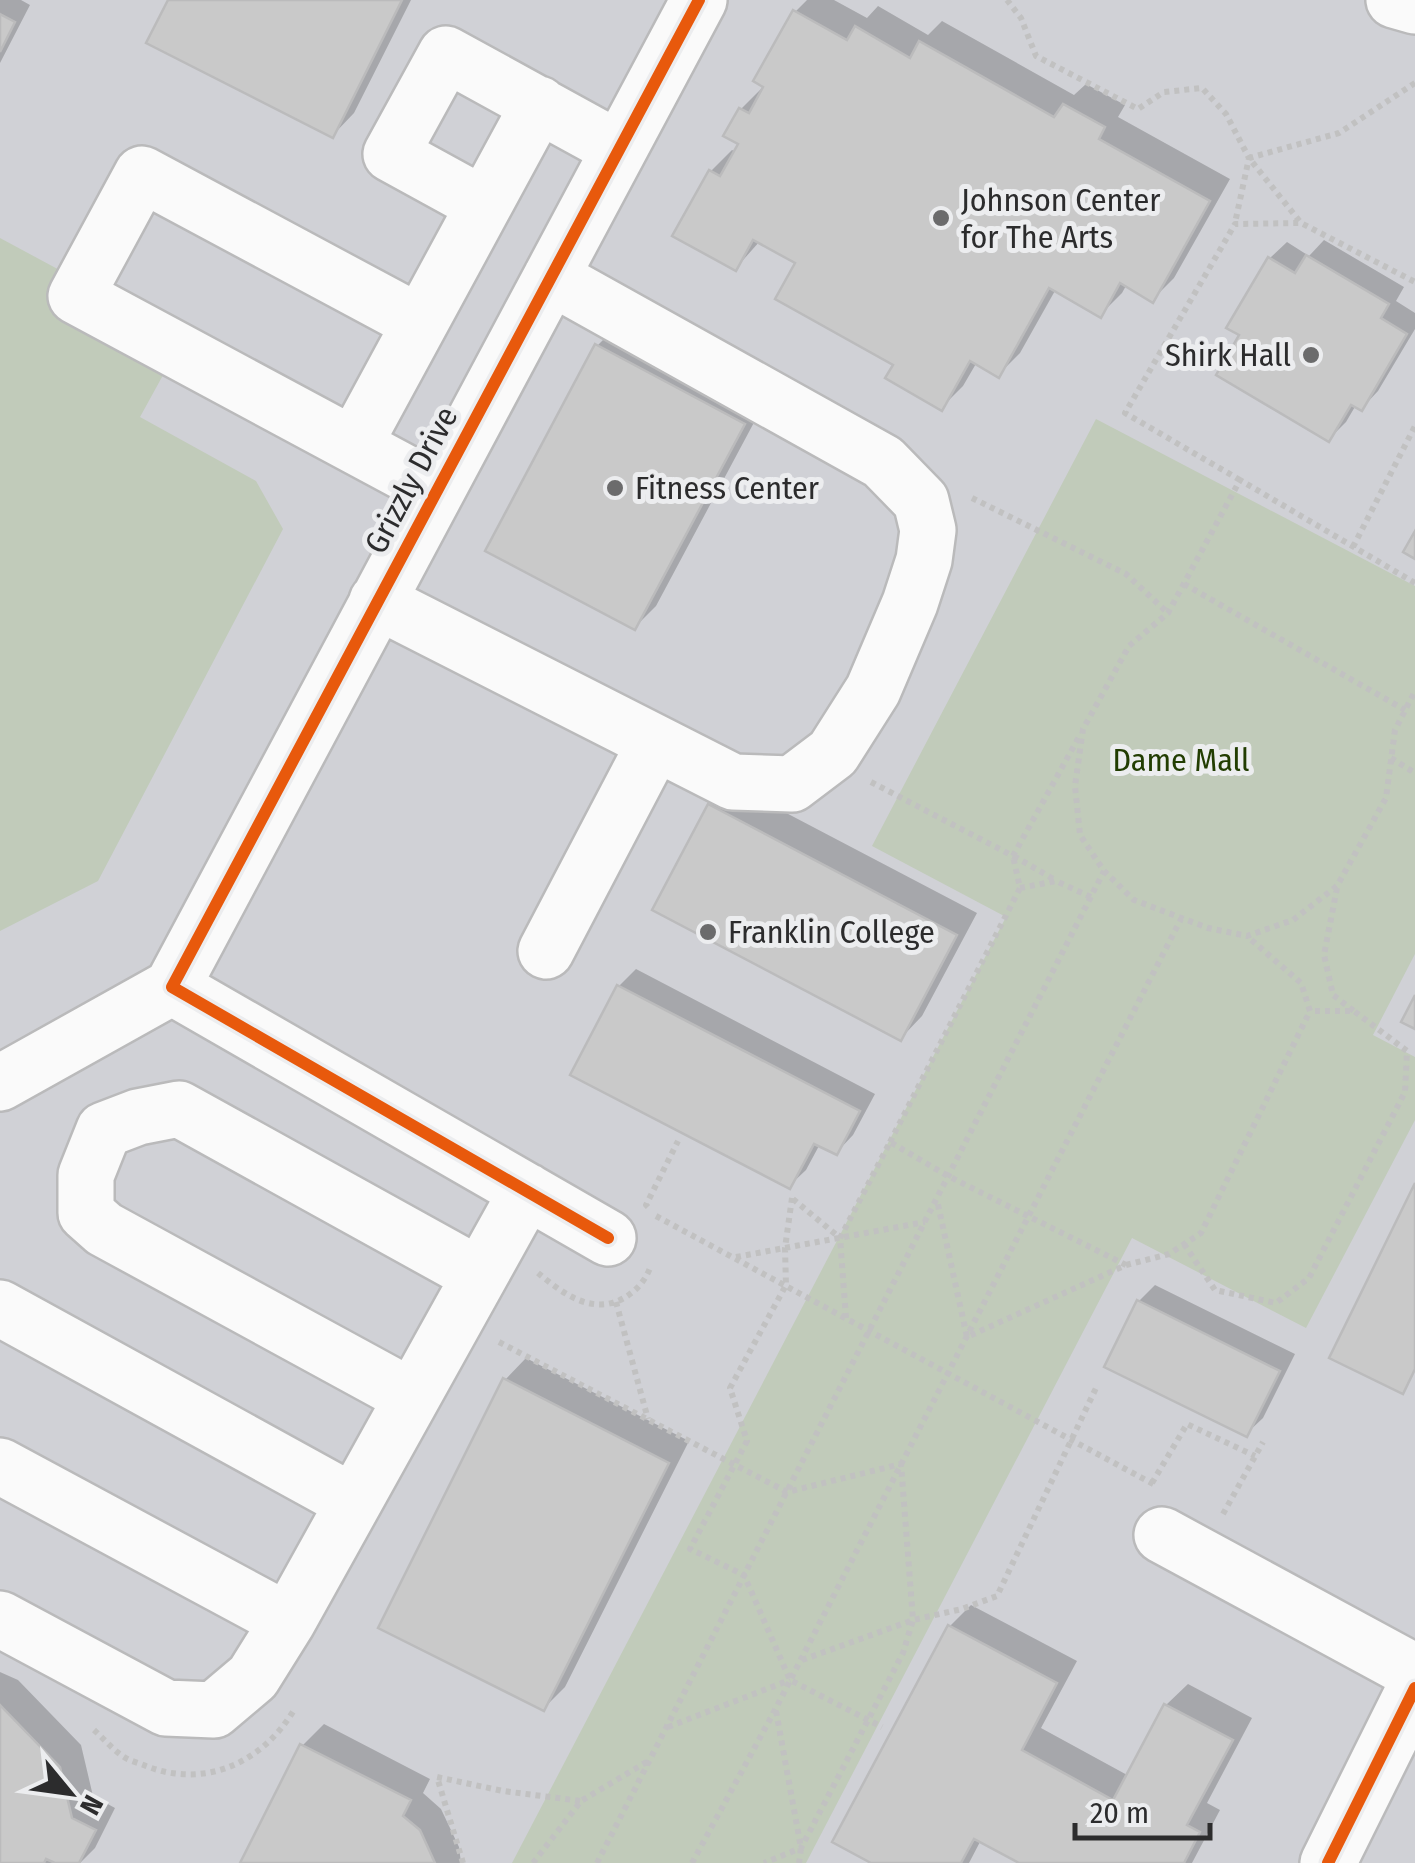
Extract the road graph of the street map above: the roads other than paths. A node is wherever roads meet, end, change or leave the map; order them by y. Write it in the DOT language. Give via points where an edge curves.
graph roads {
  1 [pos="699,0"];
  2 [pos="1394,0"];
  3 [pos="1415,6"];
  4 [pos="539,104"];
  5 [pos="619,149"];
  6 [pos="484,204"];
  7 [pos="551,277"];
  8 [pos="420,322"];
  9 [pos="354,446"];
  10 [pos="437,490"];
  11 [pos="377,601"];
  12 [pos="655,742"];
  13 [pos="546,951"];
  14 [pos="172,987"];
  15 [pos="0,1083"];
  16 [pos="527,1191"];
  17 [pos="608,1238"];
  18 [pos="479,1276"];
  19 [pos="0,1308"];
  20 [pos="412,1396"];
  21 [pos="0,1466"];
  22 [pos="353,1502"];
  23 [pos="1161,1504"];
  24 [pos="0,1619"];
  25 [pos="288,1621"];
  26 [pos="1415,1672"];
  27 [pos="1415,1688"];
  28 [pos="1328,1863"];
  1 -- 5 [label="street, Grizzly Drive"];
  2 -- 3 [label="street"];
  4 -- 5 [label="street"];
  4 -- 6 [label="street"];
  4 -- 6 [label="street" via="446,54 391,154"];
  5 -- 7 [label="street, Grizzly Drive"];
  6 -- 8 [label="street"];
  7 -- 10 [label="street, Grizzly Drive"];
  7 -- 12 [label="street" via="883,462 920,501 928,530 924,560 873,690 833,753 792,784 733,782"];
  8 -- 9 [label="street"];
  8 -- 9 [label="street" via="142,174 76,296"];
  9 -- 10 [label="street"];
  10 -- 11 [label="street, Grizzly Drive"];
  11 -- 12 [label="street"];
  11 -- 14 [label="street, Grizzly Drive"];
  12 -- 13 [label="street"];
  14 -- 15 [label="street"];
  14 -- 16 [label="street"];
  16 -- 17 [label="street"];
  16 -- 18 [label="street"];
  18 -- 20 [label="street"];
  18 -- 20 [label="street" via="179,1110 104,1130 86,1176 86,1213 104,1230"];
  19 -- 22 [label="street"];
  20 -- 22 [label="street"];
  21 -- 25 [label="street"];
  22 -- 25 [label="street"];
  23 -- 26 [label="street"];
  24 -- 25 [label="street" via="166,1708 214,1710 253,1677"];
  27 -- 28 [label="street"];
}
